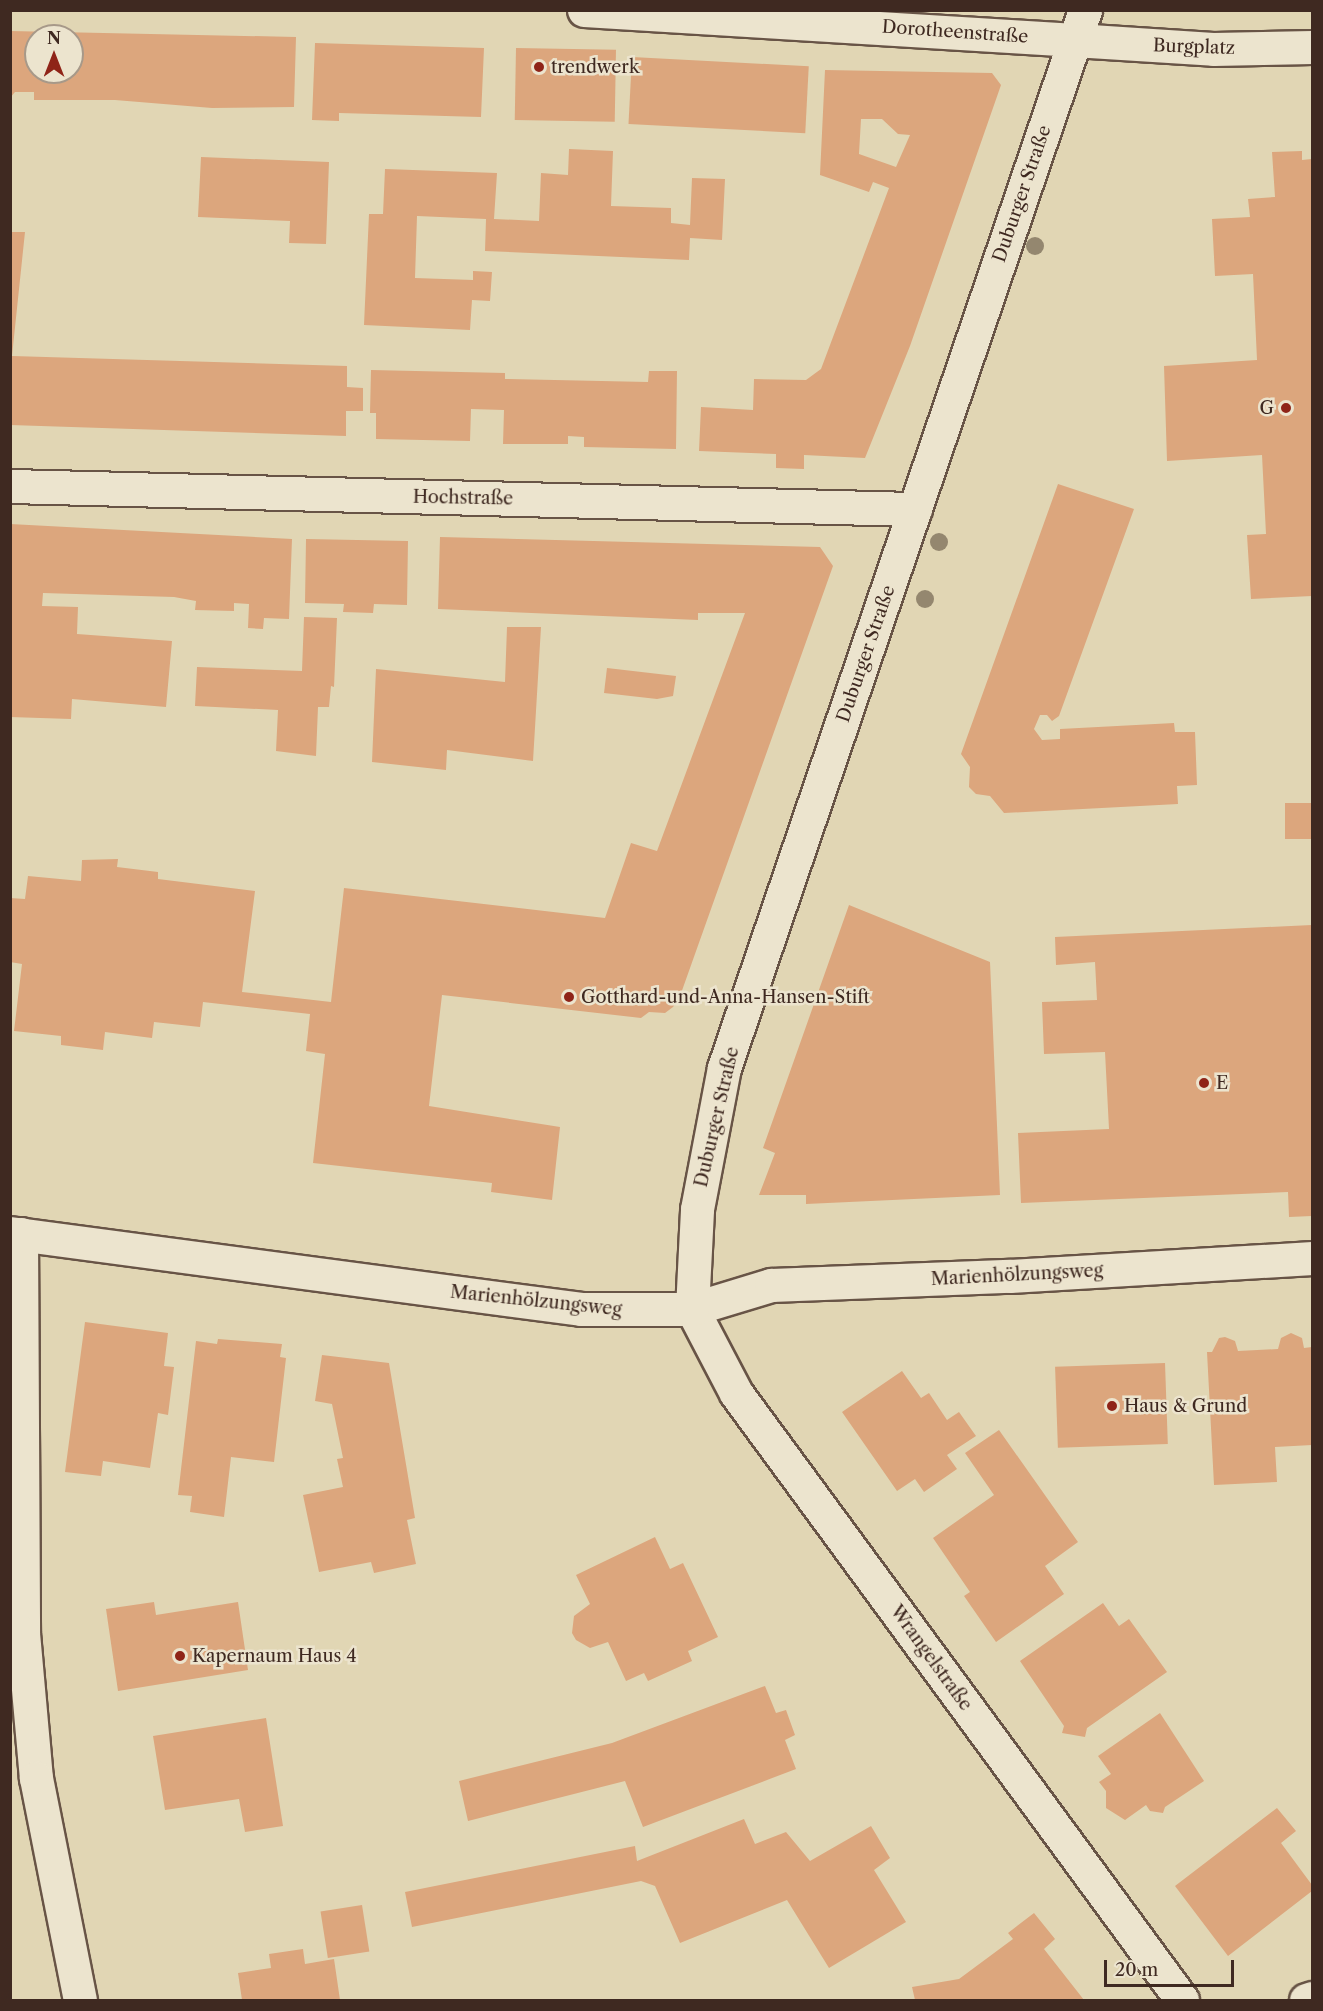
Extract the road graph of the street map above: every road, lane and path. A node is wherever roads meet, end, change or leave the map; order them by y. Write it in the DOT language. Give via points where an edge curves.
graph roads {
  1 [pos="584,10"];
  2 [pos="1080,26"];
  3 [pos="1312,47"];
  4 [pos="10,486"];
  5 [pos="915,509"];
  6 [pos="16,1233"];
  7 [pos="1312,1258"];
  8 [pos="692,1309"];
  9 [pos="1312,1998"];
  10 [pos="80,2001"];
  11 [pos="1182,2001"];
  12 [pos="1306,2001"];
  1 -- 2 [label="street, Dorotheenstraße"];
  2 -- 3 [label="street, Burgplatz" via="1213,49"];
  2 -- 5 [label="street, Duburger Straße"];
  4 -- 5 [label="street, Hochstraße"];
  5 -- 8 [label="street, Duburger Straße" via="724,1068 697,1209"];
  6 -- 8 [label="street, Marienhölzungsweg" via="581,1309"];
  6 -- 10 [label="street" via="23,1633 36,1778"];
  7 -- 8 [label="street, Marienhölzungsweg" via="994,1277 771,1285"];
  8 -- 11 [label="street, Wrangelstraße" via="735,1393"];
  9 -- 12 [label="street"];
}
